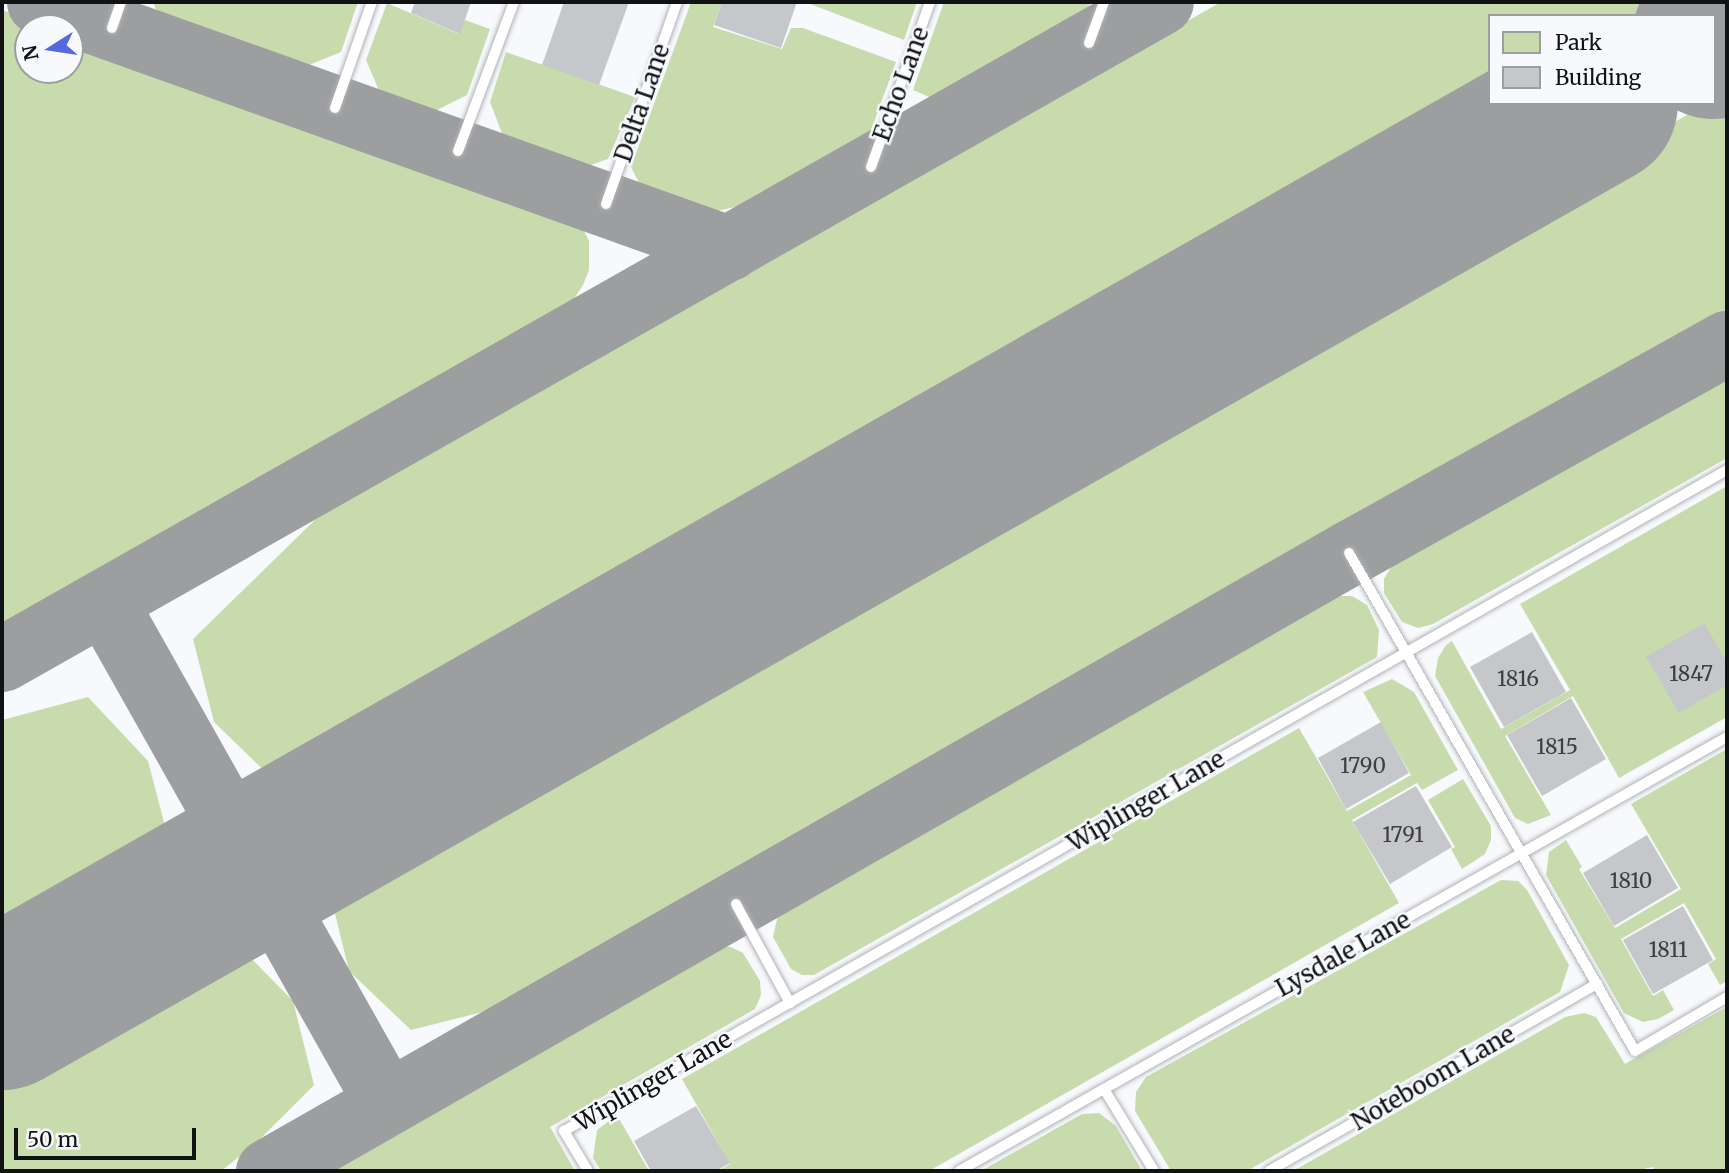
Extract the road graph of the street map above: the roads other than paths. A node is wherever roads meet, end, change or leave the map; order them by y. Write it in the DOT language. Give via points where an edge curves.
graph roads {
  1 [pos="121,2"];
  2 [pos="372,2"];
  3 [pos="514,2"];
  4 [pos="677,2"];
  5 [pos="930,2"];
  6 [pos="1104,2"];
  7 [pos="112,28"];
  8 [pos="1089,43"];
  9 [pos="335,108"];
  10 [pos="458,151"];
  11 [pos="871,167"];
  12 [pos="606,204"];
  13 [pos="1727,470"];
  14 [pos="1349,553"];
  15 [pos="1406,653"];
  16 [pos="1727,737"];
  17 [pos="1521,853"];
  18 [pos="736,904"];
  19 [pos="1597,984"];
  20 [pos="1727,998"];
  21 [pos="790,1003"];
  22 [pos="1104,1089"];
  23 [pos="588,1171"];
  24 [pos="959,1171"];
  25 [pos="1154,1171"];
  26 [pos="1269,1171"];
  1 -- 7 [label="lane"];
  2 -- 9 [label="lane"];
  3 -- 10 [label="lane"];
  4 -- 12 [label="lane, Delta Lane"];
  5 -- 11 [label="lane, Echo Lane"];
  6 -- 8 [label="lane"];
  13 -- 15 [label="lane, Wiplinger Lane"];
  14 -- 15 [label="lane"];
  15 -- 17 [label="lane"];
  15 -- 21 [label="lane, Wiplinger Lane"];
  16 -- 17 [label="lane, Lysdale Lane"];
  17 -- 19 [label="lane"];
  17 -- 22 [label="lane, Lysdale Lane"];
  18 -- 21 [label="lane"];
  19 -- 20 [label="lane" via="1635,1051"];
  19 -- 26 [label="lane, Noteboom Lane"];
  21 -- 23 [label="lane, Wiplinger Lane" via="564,1131"];
  22 -- 24 [label="lane, Lysdale Lane"];
  22 -- 25 [label="lane"];
}
